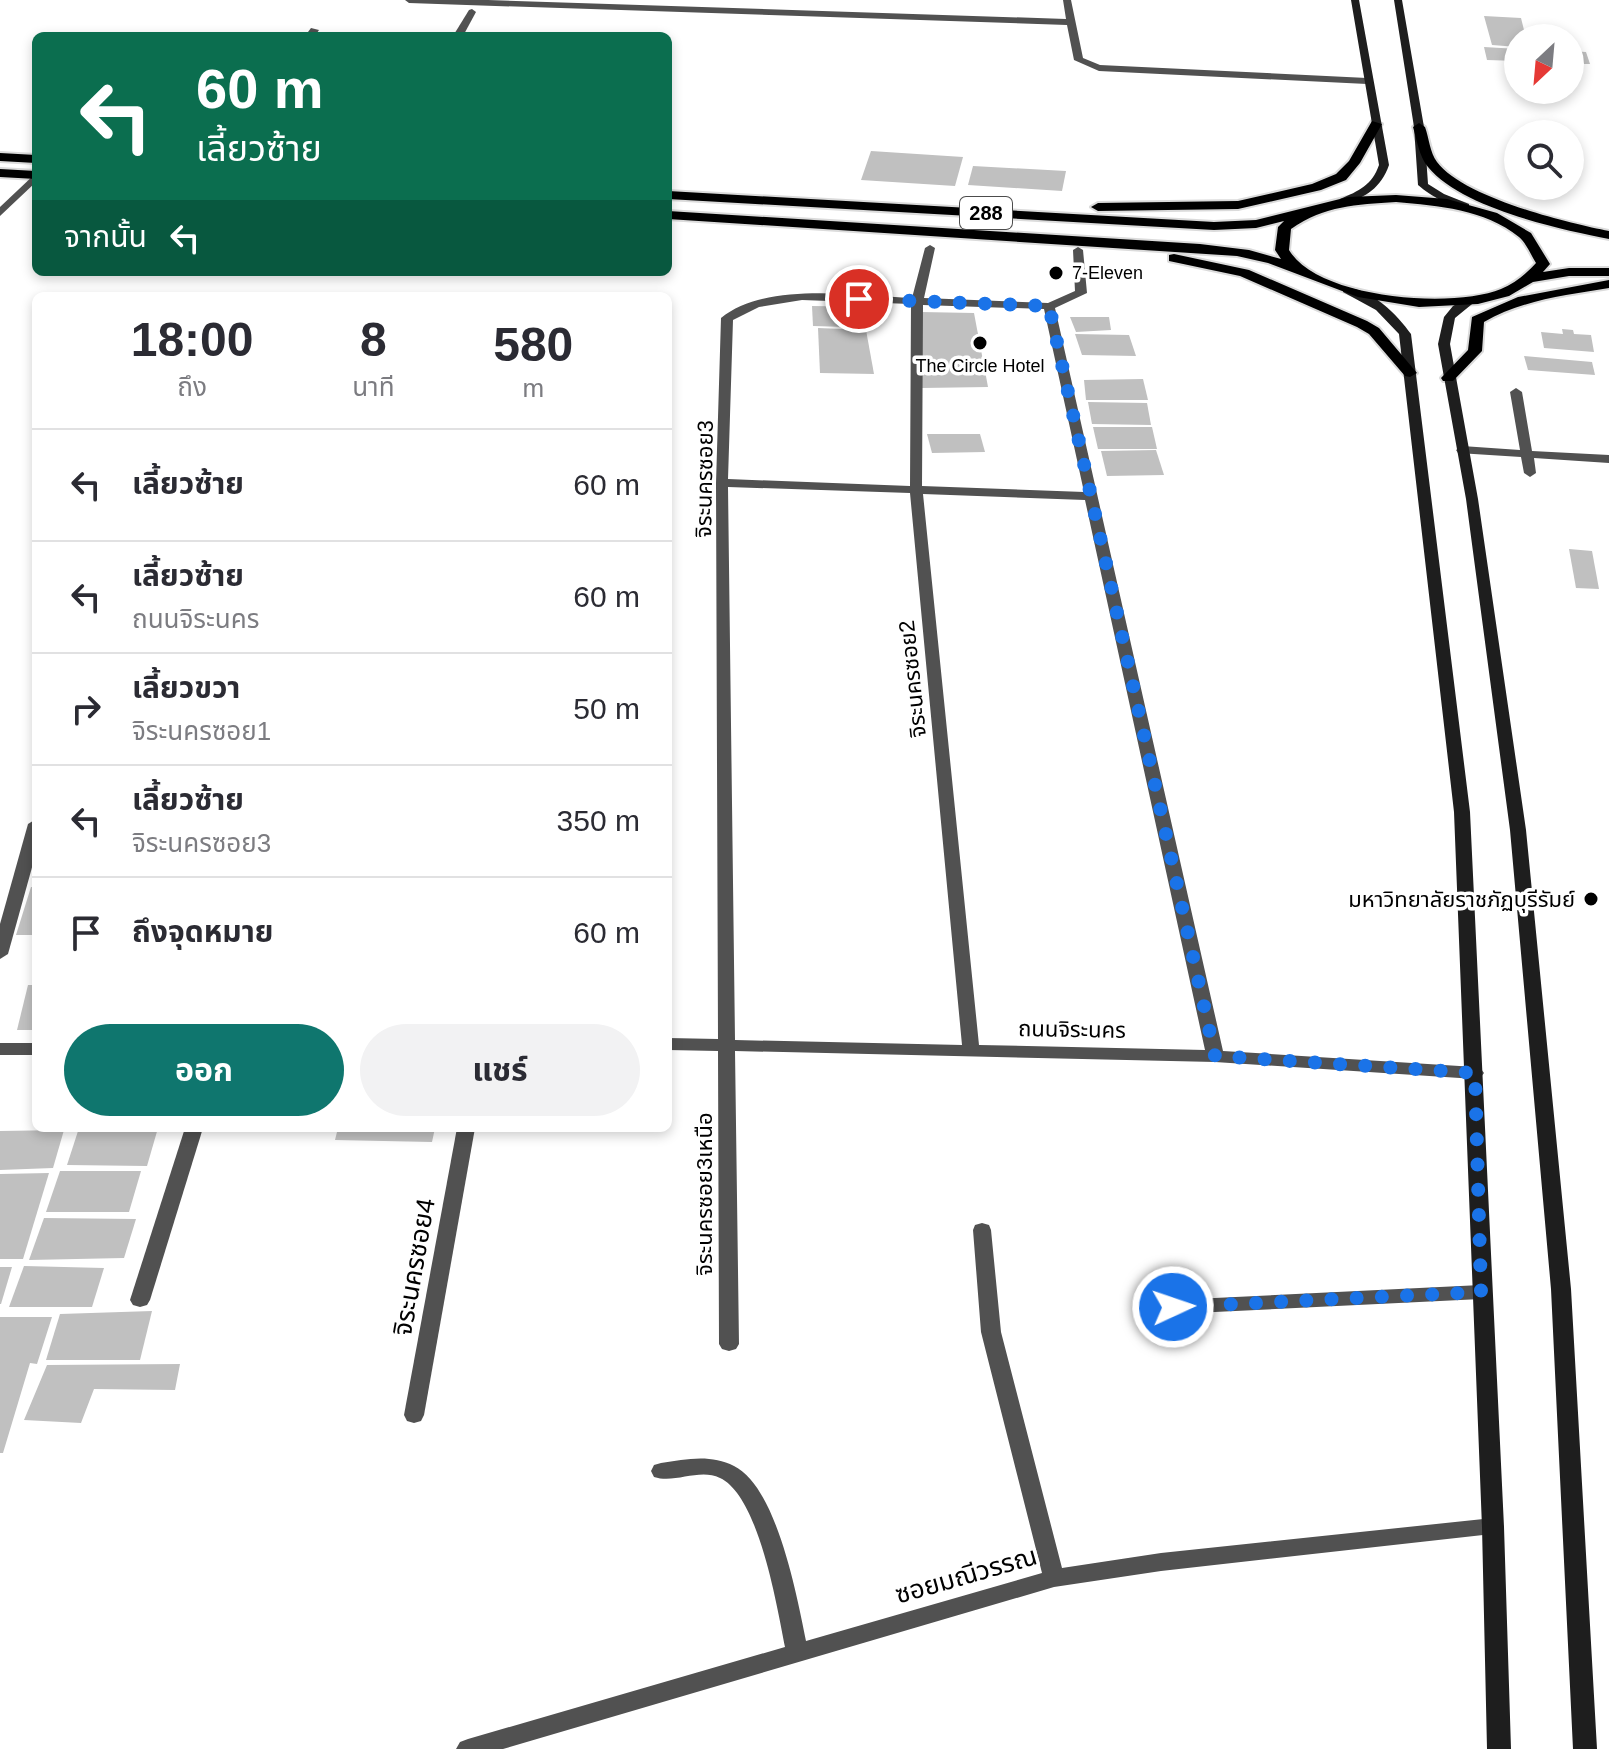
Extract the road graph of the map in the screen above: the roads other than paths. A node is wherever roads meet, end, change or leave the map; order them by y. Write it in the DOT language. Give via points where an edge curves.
graph roads {
  1 [pos="409,0"];
  2 [pos="1067,0"];
  3 [pos="1355,0"];
  4 [pos="1398,0"];
  5 [pos="472,12"];
  6 [pos="1070,22"];
  7 [pos="460,32"];
  8 [pos="1367,81"];
  9 [pos="1376,124"];
  10 [pos="1419,127"];
  11 [pos="0,157"];
  12 [pos="32,159"];
  13 [pos="0,173"];
  14 [pos="32,176"];
  15 [pos="32,180"];
  16 [pos="672,195"];
  17 [pos="1344,201"];
  18 [pos="1482,212"];
  19 [pos="0,213"];
  20 [pos="1303,213"];
  21 [pos="672,215"];
  22 [pos="1019,215"];
  23 [pos="1504,220"];
  24 [pos="959,234"];
  25 [pos="1609,235"];
  26 [pos="1609,246"];
  27 [pos="930,248"];
  28 [pos="1078,250"];
  29 [pos="1609,272"];
  30 [pos="1314,277"];
  31 [pos="1534,278"];
  32 [pos="1609,284"];
  33 [pos="1342,289"];
  34 [pos="1471,300"];
  35 [pos="917,302"];
  36 [pos="1049,306"];
  37 [pos="1410,373"];
  38 [pos="1448,378"];
  39 [pos="1516,392"];
  40 [pos="1462,450"];
  41 [pos="1525,454"];
  42 [pos="1609,459"];
  43 [pos="1530,473"];
  44 [pos="722,483"];
  45 [pos="916,490"];
  46 [pos="1090,496"];
  47 [pos="32,838"];
  48 [pos="0,954"];
  49 [pos="672,1044"];
  50 [pos="727,1044"];
  51 [pos="0,1049"];
  52 [pos="32,1049"];
  53 [pos="971,1050"];
  54 [pos="1215,1056"];
  55 [pos="1475,1073"];
  56 [pos="193,1132"];
  57 [pos="465,1132"];
  58 [pos="982,1230"];
  59 [pos="1481,1292"];
  60 [pos="140,1300"];
  61 [pos="1173,1307"];
  62 [pos="729,1344"];
  63 [pos="414,1415"];
  64 [pos="661,1471"];
  65 [pos="1493,1527"];
  66 [pos="1054,1578"];
  67 [pos="798,1653"];
  68 [pos="468,1749"];
  69 [pos="1499,1749"];
  70 [pos="1585,1749"];
  1 -- 6 [label="street"];
  2 -- 6 [label="street"];
  3 -- 8 [label="main road"];
  4 -- 10 [label="main road"];
  5 -- 7 [label="street"];
  6 -- 8 [label="street" via="1079,60 1099,68"];
  8 -- 9 [label="main road"];
  9 -- 17 [label="main road" via="1384,165 1379,183"];
  9 -- 22 [label="main road" via="1341,177 1276,199 1238,205 1073,207"];
  10 -- 18 [label="main road" via="1423,185"];
  10 -- 25 [label="main road" via="1431,165 1463,188 1556,224"];
  11 -- 12 [label="main road"];
  13 -- 14 [label="main road"];
  15 -- 19 [label="street"];
  16 -- 22 [label="main road, 288"];
  17 -- 18 [label="main road" via="1414,199"];
  17 -- 20 [label="main road"];
  18 -- 23 [label="main road"];
  20 -- 22 [label="main road, 288" via="1256,224 1214,226"];
  20 -- 30 [label="main road" via="1280,236 1282,250"];
  21 -- 24 [label="main road, 288"];
  23 -- 26 [label="main road" via="1557,238"];
  23 -- 31 [label="main road" via="1540,249 1543,264"];
  24 -- 28 [label="main road"];
  24 -- 30 [label="main road, 288" via="1250,254"];
  27 -- 35 [label="street, จิระนครซอย2"];
  28 -- 36 [label="street" via="1081,293"];
  28 -- 37 [label="main road" via="1182,258 1244,273 1374,331"];
  29 -- 31 [label="main road"];
  30 -- 33 [label="main road"];
  31 -- 34 [label="main road" via="1509,292"];
  32 -- 38 [label="main road" via="1486,313 1477,320 1475,351"];
  33 -- 34 [label="main road" via="1406,301"];
  33 -- 37 [label="main road" via="1393,316 1405,334"];
  34 -- 38 [label="main road" via="1445,321"];
  35 -- 36 [label="street, จิระนครซอย3"];
  35 -- 44 [label="street, จิระนครซอย3" via="802,297 756,304 727,318"];
  35 -- 45 [label="street, จิระนครซอย2"];
  36 -- 46 [label="street"];
  37 -- 55 [label="main road" via="1462,812"];
  38 -- 40 [label="main road"];
  39 -- 41 [label="street"];
  40 -- 41 [label="street"];
  40 -- 70 [label="main road" via="1518,830 1560,1273"];
  41 -- 42 [label="street"];
  41 -- 43 [label="street"];
  44 -- 45 [label="street"];
  44 -- 50 [label="street, จิระนครซอย3"];
  45 -- 46 [label="street"];
  45 -- 53 [label="street, จิระนครซอย2"];
  46 -- 54 [label="street"];
  47 -- 48 [label="street"];
  49 -- 50 [label="street, ถนนจิระนคร"];
  50 -- 53 [label="street, ถนนจิระนคร"];
  50 -- 62 [label="street, จิระนครซอย3เหนือ"];
  51 -- 52 [label="street"];
  53 -- 54 [label="street, ถนนจิระนคร"];
  54 -- 55 [label="street, ถนนจิระนคร"];
  55 -- 59 [label="main road"];
  56 -- 60 [label="street"];
  57 -- 63 [label="street, จิระนครซอย4"];
  58 -- 66 [label="street" via="991,1332"];
  59 -- 61 [label="street"];
  59 -- 65 [label="main road"];
  64 -- 67 [label="street" via="714,1468 738,1478 776,1555"];
  65 -- 66 [label="street, ซอยมณีวรรณ"];
  65 -- 69 [label="main road"];
  66 -- 67 [label="street, ซอยมณีวรรณ"];
  67 -- 68 [label="street, ซอยมณีวรรณ"];
}
